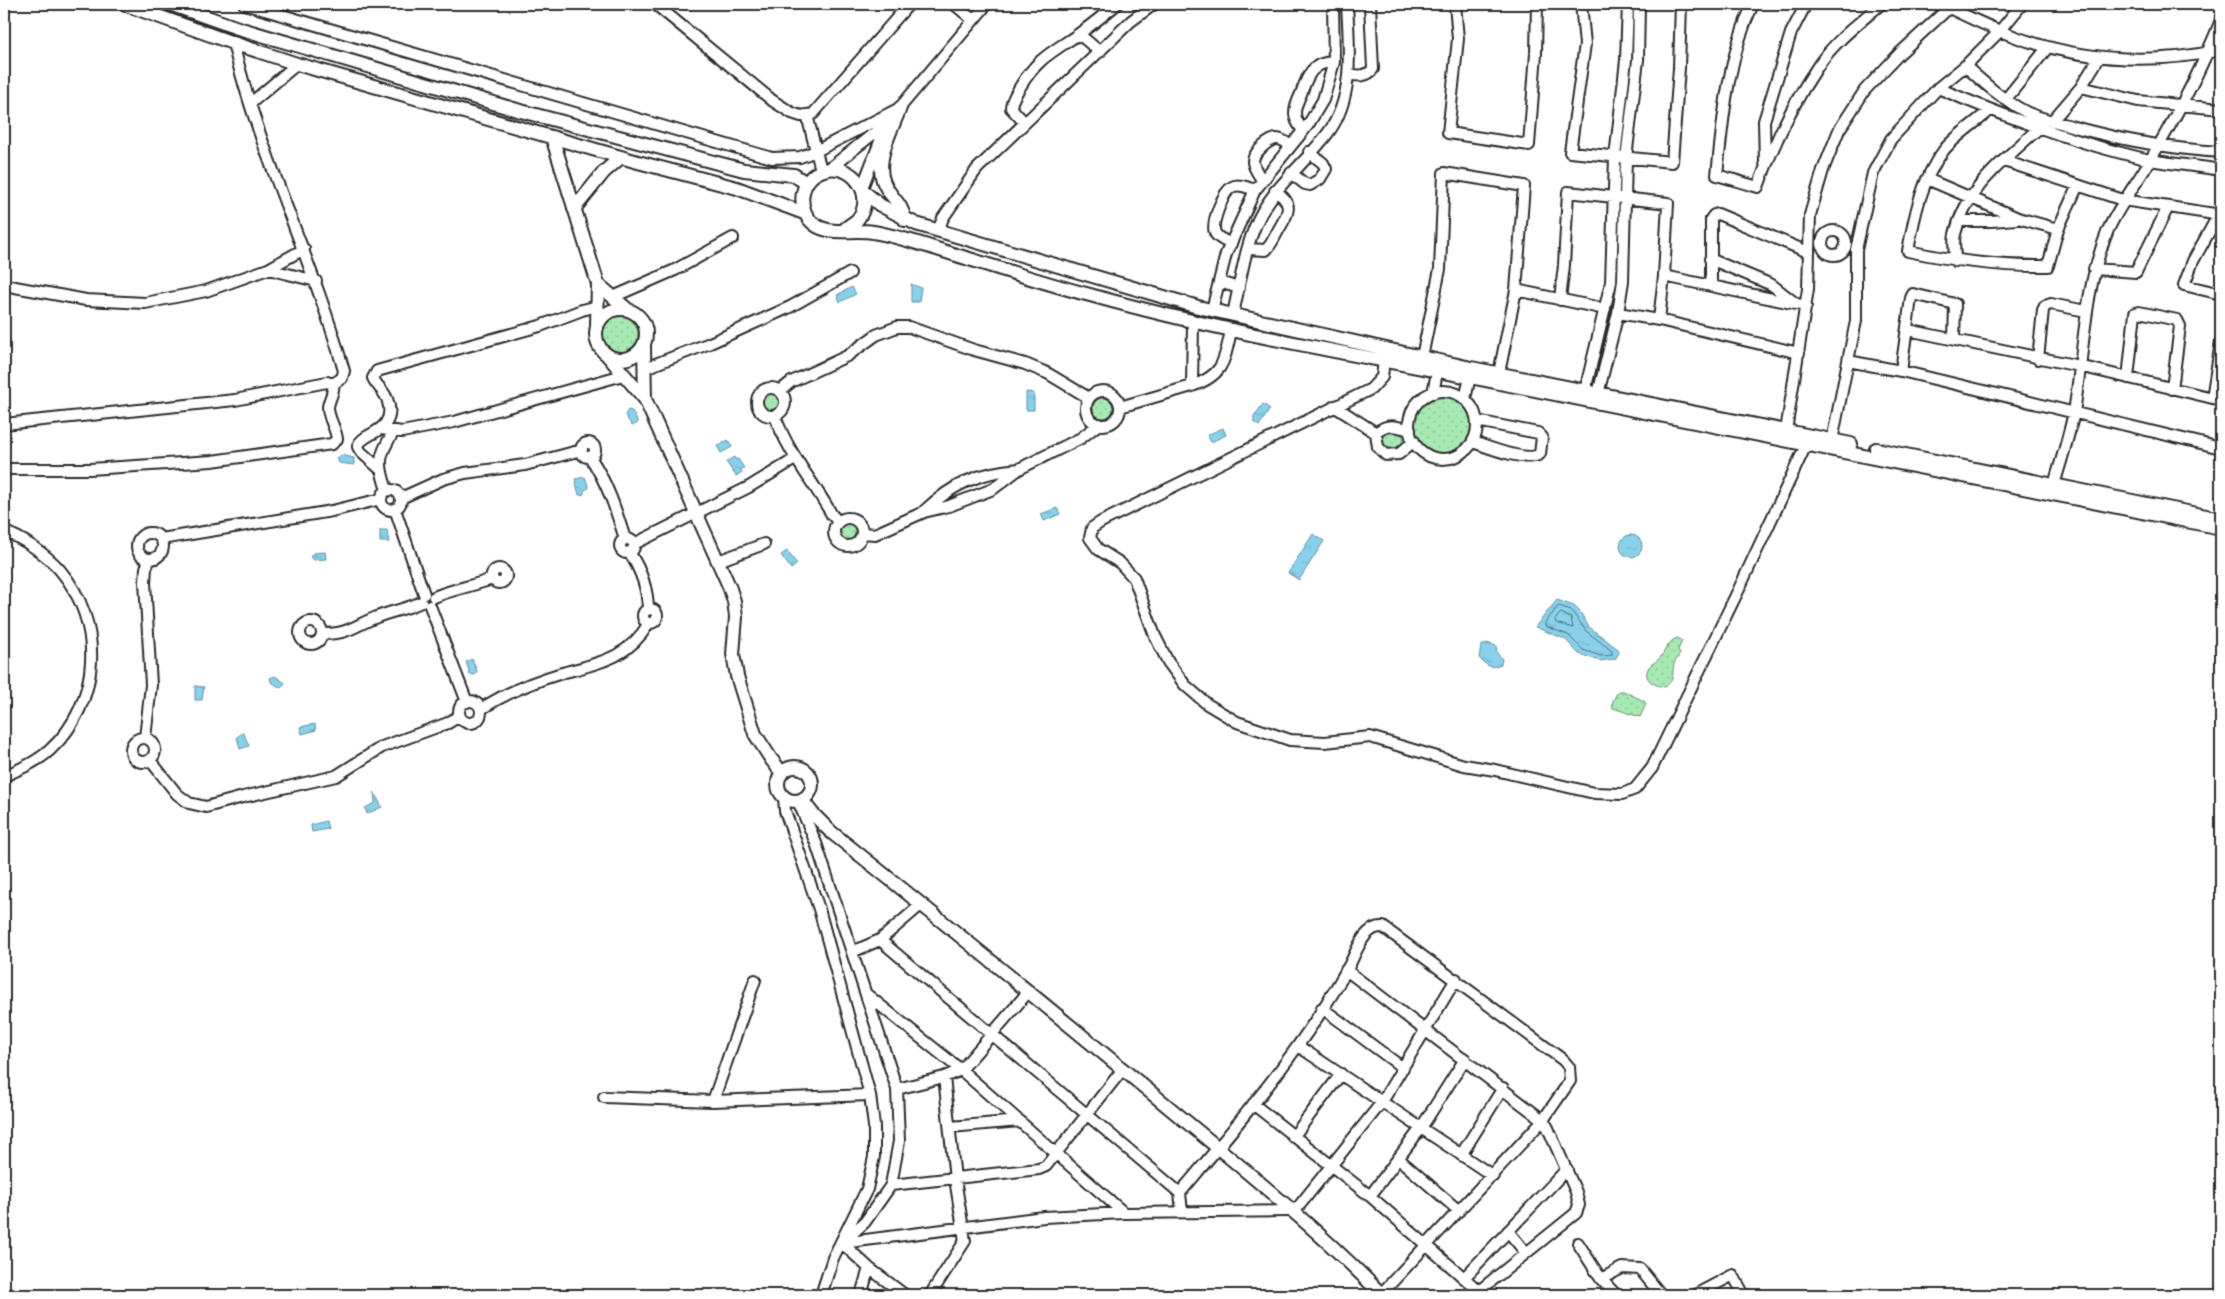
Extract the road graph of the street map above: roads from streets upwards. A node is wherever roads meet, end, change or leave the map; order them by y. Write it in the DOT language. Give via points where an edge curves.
graph roads {
  1 [pos="124,4"];
  2 [pos="170,4"];
  3 [pos="244,4"];
  4 [pos="655,4"];
  5 [pos="909,4"];
  6 [pos="954,4"];
  7 [pos="987,4"];
  8 [pos="1117,4"];
  9 [pos="1154,4"];
  10 [pos="1333,4"];
  11 [pos="1347,4"];
  12 [pos="1370,4"];
  13 [pos="1455,4"];
  14 [pos="1537,4"];
  15 [pos="1581,4"];
  16 [pos="1628,4"];
  17 [pos="1639,4"];
  18 [pos="1681,4"];
  19 [pos="1752,4"];
  20 [pos="1806,4"];
  21 [pos="1881,4"];
  22 [pos="2022,4"];
  23 [pos="1948,5"];
  24 [pos="973,20"];
  25 [pos="2221,20"];
  26 [pos="2000,31"];
  27 [pos="1079,34"];
  28 [pos="233,44"];
  29 [pos="2048,47"];
  30 [pos="2221,50"];
  31 [pos="1100,52"];
  32 [pos="2208,53"];
  33 [pos="2099,58"];
  34 [pos="1334,62"];
  35 [pos="297,64"];
  36 [pos="1965,66"];
  37 [pos="1349,74"];
  38 [pos="2081,87"];
  39 [pos="1938,88"];
  40 [pos="2006,99"];
  41 [pos="1323,100"];
  42 [pos="251,103"];
  43 [pos="1340,106"];
  44 [pos="2181,106"];
  45 [pos="900,108"];
  46 [pos="2221,109"];
  47 [pos="1990,110"];
  48 [pos="807,115"];
  49 [pos="2052,121"];
  50 [pos="887,123"];
  51 [pos="1025,123"];
  52 [pos="2040,127"];
  53 [pos="1303,131"];
  54 [pos="552,137"];
  55 [pos="2158,145"];
  56 [pos="1291,146"];
  57 [pos="816,150"];
  58 [pos="1310,152"];
  59 [pos="2221,152"];
  60 [pos="1615,156"];
  61 [pos="621,157"];
  62 [pos="1626,158"];
  63 [pos="2150,160"];
  64 [pos="2004,161"];
  65 [pos="1765,166"];
  66 [pos="825,169"];
  67 [pos="2221,170"];
  68 [pos="1291,173"];
  69 [pos="1927,179"];
  70 [pos="1262,180"];
  71 [pos="806,183"];
  72 [pos="2078,186"];
  73 [pos="863,190"];
  74 [pos="1255,190"];
  75 [pos="1275,192"];
  76 [pos="1970,196"];
  77 [pos="1613,197"];
  78 [pos="1624,198"];
  79 [pos="2123,200"];
  80 [pos="2168,207"];
  81 [pos="574,209"];
  82 [pos="804,213"];
  83 [pos="2220,215"];
  84 [pos="2018,218"];
  85 [pos="905,220"];
  86 [pos="1959,221"];
  87 [pos="2058,229"];
  88 [pos="844,230"];
  89 [pos="938,232"];
  90 [pos="733,238"];
  91 [pos="1809,240"];
  92 [pos="1822,241"];
  93 [pos="1231,244"];
  94 [pos="1846,246"];
  95 [pos="304,249"];
  96 [pos="1248,250"];
  97 [pos="1856,250"];
  98 [pos="1808,252"];
  99 [pos="1710,259"];
  100 [pos="1955,261"];
  101 [pos="268,269"];
  102 [pos="2094,269"];
  103 [pos="850,273"];
  104 [pos="1664,276"];
  105 [pos="316,281"];
  106 [pos="1219,282"];
  107 [pos="598,284"];
  108 [pos="4,285"];
  109 [pos="1711,286"];
  110 [pos="1239,288"];
  111 [pos="1516,290"];
  112 [pos="2221,294"];
  113 [pos="613,297"];
  114 [pos="1560,300"];
  115 [pos="1802,305"];
  116 [pos="598,306"];
  117 [pos="1605,309"];
  118 [pos="627,310"];
  119 [pos="1212,310"];
  120 [pos="2086,311"];
  121 [pos="1618,313"];
  122 [pos="1233,314"];
  123 [pos="1659,320"];
  124 [pos="1193,323"];
  125 [pos="597,325"];
  126 [pos="1908,330"];
  127 [pos="1231,331"];
  128 [pos="1954,340"];
  129 [pos="2221,342"];
  130 [pos="644,345"];
  131 [pos="1799,352"];
  132 [pos="608,356"];
  133 [pos="1422,357"];
  134 [pos="2038,359"];
  135 [pos="1384,360"];
  136 [pos="1848,362"];
  137 [pos="2079,366"];
  138 [pos="645,368"];
  139 [pos="1901,371"];
  140 [pos="1437,372"];
  141 [pos="1498,374"];
  142 [pos="623,375"];
  143 [pos="1470,377"];
  144 [pos="2128,378"];
  145 [pos="333,384"];
  146 [pos="1192,386"];
  147 [pos="2172,389"];
  148 [pos="780,391"];
  149 [pos="1433,393"];
  150 [pos="1592,393"];
  151 [pos="1089,398"];
  152 [pos="1465,399"];
  153 [pos="2216,399"];
  154 [pos="645,400"];
  155 [pos="1334,406"];
  156 [pos="1120,407"];
  157 [pos="2073,413"];
  158 [pos="775,416"];
  159 [pos="1477,421"];
  160 [pos="4,424"];
  161 [pos="1099,424"];
  162 [pos="381,429"];
  163 [pos="1410,430"];
  164 [pos="1786,431"];
  165 [pos="394,433"];
  166 [pos="1376,433"];
  167 [pos="1414,441"];
  168 [pos="1473,442"];
  169 [pos="1806,445"];
  170 [pos="1831,445"];
  171 [pos="2221,448"];
  172 [pos="794,459"];
  173 [pos="379,468"];
  174 [pos="4,469"];
  175 [pos="1019,469"];
  176 [pos="2054,485"];
  177 [pos="384,494"];
  178 [pos="401,498"];
  179 [pos="395,508"];
  180 [pos="698,512"];
  181 [pos="924,512"];
  182 [pos="2221,519"];
  183 [pos="838,521"];
  184 [pos="2221,528"];
  185 [pos="4,532"];
  186 [pos="862,533"];
  187 [pos="161,539"];
  188 [pos="764,544"];
  189 [pos="629,545"];
  190 [pos="150,559"];
  191 [pos="718,561"];
  192 [pos="492,579"];
  193 [pos="427,600"];
  194 [pos="322,634"];
  195 [pos="466,702"];
  196 [pos="481,709"];
  197 [pos="459,716"];
  198 [pos="145,738"];
  199 [pos="150,760"];
  200 [pos="782,773"];
  201 [pos="4,776"];
  202 [pos="784,797"];
  203 [pos="800,800"];
  204 [pos="922,904"];
  205 [pos="880,940"];
  206 [pos="852,952"];
  207 [pos="1346,970"];
  208 [pos="755,980"];
  209 [pos="1456,980"];
  210 [pos="1029,991"];
  211 [pos="866,994"];
  212 [pos="1322,1008"];
  213 [pos="1426,1030"];
  214 [pos="992,1034"];
  215 [pos="1298,1046"];
  216 [pos="1465,1059"];
  217 [pos="1403,1068"];
  218 [pos="1123,1069"];
  219 [pos="961,1070"];
  220 [pos="1340,1074"];
  221 [pos="944,1077"];
  222 [pos="1503,1088"];
  223 [pos="897,1089"];
  224 [pos="870,1095"];
  225 [pos="604,1097"];
  226 [pos="713,1101"];
  227 [pos="1382,1102"];
  228 [pos="1253,1104"];
  229 [pos="1086,1114"];
  230 [pos="1543,1120"];
  231 [pos="1020,1121"];
  232 [pos="950,1127"];
  233 [pos="1421,1128"];
  234 [pos="1293,1137"];
  235 [pos="1218,1148"];
  236 [pos="1057,1152"];
  237 [pos="1461,1154"];
  238 [pos="1399,1159"];
  239 [pos="1332,1166"];
  240 [pos="1567,1169"];
  241 [pos="1493,1176"];
  242 [pos="955,1179"];
  243 [pos="891,1185"];
  244 [pos="1180,1194"];
  245 [pos="1370,1196"];
  246 [pos="1459,1211"];
  247 [pos="1182,1212"];
  248 [pos="1294,1212"];
  249 [pos="1124,1213"];
  250 [pos="963,1227"];
  251 [pos="1508,1231"];
  252 [pos="842,1242"];
  253 [pos="1578,1243"];
  254 [pos="1427,1245"];
  255 [pos="1526,1253"];
  256 [pos="869,1268"];
  257 [pos="1464,1278"];
  258 [pos="1601,1280"];
  259 [pos="1477,1293"];
  260 [pos="821,1295"];
  261 [pos="861,1295"];
  262 [pos="905,1295"];
  263 [pos="930,1295"];
  264 [pos="1381,1295"];
  265 [pos="1616,1295"];
  266 [pos="1661,1295"];
  267 [pos="1695,1295"];
  268 [pos="1744,1295"];
  1 -- 28 [label="street"];
  2 -- 71 [label="street" via="238,28 517,110 744,170 794,175"];
  3 -- 57 [label="street" via="772,158 800,157"];
  4 -- 48 [label="street" via="777,104 792,113"];
  5 -- 48 [label="street" via="828,98"];
  6 -- 24 [label="street"];
  7 -- 24 [label="street"];
  8 -- 27 [label="street"];
  9 -- 31 [label="street" via="1131,21"];
  10 -- 34 [label="street"];
  11 -- 37 [label="street"];
  12 -- 37 [label="street" via="1373,69 1364,75"];
  13 -- 14 [label="street" via="1458,39 1448,133 1529,145"];
  15 -- 60 [label="street" via="1584,44 1570,152"];
  16 -- 60 [label="street" via="1626,60"];
  17 -- 62 [label="street" via="1638,60"];
  18 -- 62 [label="street" via="1672,162"];
  19 -- 65 [label="street" via="1742,27 1724,109 1717,175 1758,187"];
  20 -- 65 [label="street" via="1791,32 1764,121"];
  21 -- 65 [label="street" via="1818,64"];
  22 -- 26 [label="street"];
  23 -- 26 [label="street"];
  23 -- 91 [label="street" via="1865,90 1839,130 1810,215"];
  24 -- 45 [label="street"];
  25 -- 32 [label="street"];
  26 -- 29 [label="street"];
  26 -- 36 [label="street"];
  27 -- 31 [label="street"];
  27 -- 51 [label="street" via="1037,62 1011,102 1011,108"];
  28 -- 35 [label="street"];
  28 -- 42 [label="street"];
  29 -- 33 [label="street"];
  29 -- 40 [label="street"];
  30 -- 32 [label="street"];
  31 -- 51 [label="street"];
  32 -- 33 [label="street" via="2145,60"];
  32 -- 44 [label="street"];
  33 -- 38 [label="street"];
  34 -- 41 [label="street"];
  34 -- 53 [label="street" via="1319,64 1307,76 1295,114"];
  35 -- 42 [label="street"];
  35 -- 54 [label="street"];
  36 -- 39 [label="street"];
  36 -- 40 [label="street"];
  37 -- 43 [label="street"];
  38 -- 44 [label="street" via="2138,101"];
  38 -- 49 [label="street"];
  39 -- 47 [label="street"];
  39 -- 97 [label="street" via="1891,139 1873,173"];
  40 -- 49 [label="street" via="2027,112"];
  41 -- 43 [label="street"];
  41 -- 53 [label="street"];
  42 -- 95 [label="street"];
  43 -- 58 [label="street" via="1328,132"];
  44 -- 46 [label="street"];
  44 -- 55 [label="street"];
  45 -- 50 [label="street"];
  45 -- 57 [label="street"];
  45 -- 85 [label="street" via="881,159 883,181 902,208"];
  47 -- 52 [label="street"];
  47 -- 69 [label="street" via="1944,150"];
  48 -- 57 [label="street"];
  49 -- 55 [label="street" via="2102,135"];
  50 -- 66 [label="street"];
  50 -- 73 [label="street"];
  51 -- 89 [label="street" via="977,169 942,218"];
  52 -- 63 [label="street"];
  52 -- 64 [label="street"];
  53 -- 56 [label="street"];
  54 -- 61 [label="street"];
  54 -- 81 [label="street"];
  55 -- 59 [label="street"];
  55 -- 63 [label="street"];
  56 -- 70 [label="street"];
  56 -- 70 [label="street" via="1275,139 1255,155 1253,165"];
  57 -- 66 [label="street"];
  58 -- 68 [label="street"];
  58 -- 68 [label="street" via="1326,169 1320,179 1310,185 1305,184"];
  60 -- 62 [label="street"];
  60 -- 77 [label="street"];
  61 -- 81 [label="street" via="604,172"];
  61 -- 82 [label="street" via="737,188"];
  62 -- 78 [label="street"];
  63 -- 67 [label="street"];
  63 -- 79 [label="street"];
  64 -- 72 [label="street"];
  64 -- 76 [label="street"];
  66 -- 71 [label="street"];
  66 -- 73 [label="street" via="843,170 855,177"];
  68 -- 75 [label="street"];
  69 -- 76 [label="street"];
  69 -- 100 [label="street" via="1908,250"];
  70 -- 74 [label="street"];
  71 -- 82 [label="street" via="801,198"];
  72 -- 79 [label="street"];
  72 -- 87 [label="street"];
  73 -- 85 [label="street"];
  73 -- 88 [label="street" via="864,208 856,221"];
  74 -- 93 [label="street"];
  74 -- 93 [label="street" via="1232,187 1219,209 1214,232"];
  75 -- 96 [label="street" via="1252,232"];
  75 -- 96 [label="street" via="1288,204 1284,221 1266,250"];
  76 -- 84 [label="street"];
  76 -- 86 [label="street"];
  77 -- 78 [label="street"];
  77 -- 114 [label="street" via="1568,192"];
  77 -- 117 [label="street" via="1611,282"];
  78 -- 104 [label="street" via="1668,203"];
  78 -- 121 [label="street" via="1623,282"];
  79 -- 80 [label="street"];
  79 -- 102 [label="street"];
  80 -- 83 [label="street"];
  80 -- 102 [label="street" via="2136,272"];
  81 -- 107 [label="street"];
  82 -- 88 [label="street" via="814,225 828,231"];
  83 -- 112 [label="street" via="2193,261 2184,285"];
  84 -- 86 [label="street"];
  84 -- 87 [label="street"];
  85 -- 89 [label="street"];
  86 -- 100 [label="street" via="1954,236"];
  87 -- 100 [label="street" via="2048,266 2014,267"];
  88 -- 124 [label="street" via="872,231 908,240 1045,283"];
  89 -- 119 [label="street"];
  90 -- 113 [label="street" via="675,270"];
  91 -- 92 [label="street"];
  91 -- 98 [label="street"];
  92 -- 94 [label="street" via="1823,249 1833,255 1841,253"];
  92 -- 94 [label="street" via="1828,232 1836,231 1845,238"];
  93 -- 106 [label="street"];
  94 -- 97 [label="street"];
  95 -- 101 [label="street"];
  95 -- 105 [label="street"];
  96 -- 110 [label="street"];
  97 -- 136 [label="street" via="1856,321"];
  98 -- 99 [label="street" via="1718,214 1711,218"];
  98 -- 115 [label="street"];
  99 -- 109 [label="street"];
  99 -- 115 [label="street" via="1772,285"];
  101 -- 105 [label="street"];
  101 -- 108 [label="street" via="206,291 145,303 86,300"];
  102 -- 120 [label="street"];
  103 -- 138 [label="street" via="790,307"];
  104 -- 109 [label="street"];
  104 -- 123 [label="street"];
  105 -- 145 [label="street" via="344,371 342,378"];
  106 -- 110 [label="street"];
  106 -- 119 [label="street"];
  107 -- 113 [label="street"];
  107 -- 116 [label="street"];
  109 -- 115 [label="street"];
  110 -- 122 [label="street"];
  111 -- 114 [label="street"];
  111 -- 133 [label="street" via="1524,186 1444,173 1440,270"];
  111 -- 141 [label="street"];
  113 -- 118 [label="street"];
  114 -- 117 [label="street"];
  115 -- 131 [label="street"];
  116 -- 125 [label="street"];
  116 -- 162 [label="street" via="540,326 377,371 374,381 385,395 389,409"];
  117 -- 150 [label="street"];
  118 -- 125 [label="street" via="606,314"];
  118 -- 130 [label="street" via="634,312 644,323"];
  119 -- 122 [label="street"];
  120 -- 134 [label="street" via="2052,304 2046,306"];
  120 -- 137 [label="street"];
  121 -- 123 [label="street"];
  121 -- 150 [label="street"];
  122 -- 133 [label="street"];
  123 -- 131 [label="street"];
  124 -- 127 [label="street"];
  124 -- 146 [label="street"];
  125 -- 132 [label="street" via="596,339 602,352"];
  126 -- 128 [label="street"];
  126 -- 128 [label="street" via="1911,298 1915,294 1955,304"];
  126 -- 139 [label="street"];
  127 -- 135 [label="street"];
  127 -- 146 [label="street" via="1222,368 1206,382"];
  128 -- 134 [label="street"];
  129 -- 153 [label="street"];
  130 -- 132 [label="street" via="640,352 625,360"];
  130 -- 138 [label="street"];
  131 -- 164 [label="street"];
  132 -- 142 [label="street"];
  133 -- 141 [label="street"];
  134 -- 137 [label="street"];
  135 -- 140 [label="street"];
  135 -- 155 [label="street" via="1382,377 1371,389"];
  136 -- 139 [label="street"];
  136 -- 170 [label="street"];
  137 -- 144 [label="street"];
  137 -- 157 [label="street"];
  138 -- 154 [label="street"];
  139 -- 157 [label="street"];
  140 -- 143 [label="street"];
  140 -- 149 [label="street"];
  141 -- 150 [label="street"];
  142 -- 154 [label="street"];
  142 -- 165 [label="street" via="454,422"];
  143 -- 152 [label="street"];
  143 -- 169 [label="street"];
  144 -- 147 [label="street"];
  144 -- 147 [label="street" via="2135,313 2177,320 2180,326"];
  145 -- 160 [label="street" via="327,382 235,400"];
  145 -- 174 [label="street" via="328,406 337,439 332,444 212,461 90,469"];
  146 -- 156 [label="street"];
  147 -- 153 [label="street"];
  148 -- 151 [label="street" via="791,382 847,356 876,335 897,327 909,327 1025,364"];
  148 -- 158 [label="street" via="785,403"];
  148 -- 158 [label="street" via="766,388 757,399 761,413"];
  149 -- 152 [label="street" via="1449,391"];
  149 -- 163 [label="street" via="1418,402 1412,412"];
  150 -- 164 [label="street"];
  151 -- 156 [label="street" via="1098,392 1108,392 1117,397"];
  151 -- 161 [label="street" via="1088,414"];
  152 -- 159 [label="street"];
  154 -- 180 [label="street"];
  155 -- 166 [label="street"];
  155 -- 169 [label="street" via="1092,528 1090,538 1098,549 1120,563 1134,578 1168,662 1185,685 1207,704 1222,715 1260,732 1316,742 1370,737 1464,765 1610,795 1635,789 1652,768 1744,581"];
  156 -- 161 [label="street" via="1114,421"];
  157 -- 171 [label="street"];
  157 -- 176 [label="street"];
  158 -- 172 [label="street"];
  159 -- 168 [label="street"];
  159 -- 168 [label="street" via="1538,433 1542,438 1540,454 1536,457 1523,456"];
  161 -- 175 [label="street" via="1081,438"];
  162 -- 165 [label="street"];
  162 -- 173 [label="street" via="358,444 361,452"];
  163 -- 166 [label="street" via="1391,425"];
  163 -- 167 [label="street"];
  164 -- 170 [label="street"];
  165 -- 173 [label="street"];
  166 -- 167 [label="street" via="1378,447 1388,456 1399,454"];
  167 -- 168 [label="street" via="1424,452 1445,459 1461,454"];
  169 -- 170 [label="street"];
  170 -- 176 [label="street"];
  170 -- 184 [label="street"];
  172 -- 180 [label="street" via="749,487"];
  172 -- 183 [label="street"];
  173 -- 177 [label="street"];
  175 -- 181 [label="street" via="993,489"];
  175 -- 181 [label="street" via="996,470 959,484"];
  176 -- 182 [label="street"];
  177 -- 178 [label="street" via="396,491"];
  177 -- 179 [label="street" via="383,507"];
  177 -- 187 [label="street" via="323,513"];
  178 -- 179 [label="street"];
  178 -- 189 [label="street" via="465,473 525,464 582,450 586,444 593,445 595,452 590,457 612,497"];
  179 -- 193 [label="street"];
  180 -- 189 [label="street"];
  180 -- 191 [label="street"];
  181 -- 186 [label="street" via="875,534"];
  183 -- 186 [label="street" via="852,518 860,524"];
  183 -- 186 [label="street" via="834,535 840,543 854,545"];
  185 -- 201 [label="street" via="39,551 70,581 90,630 92,656 81,708 67,730 50,750"];
  187 -- 190 [label="street" via="160,555"];
  187 -- 190 [label="street" via="148,532 137,542 141,556"];
  188 -- 191 [label="street"];
  189 -- 196 [label="street" via="646,585 648,610 644,618 649,623 634,643 607,660 536,683 492,701"];
  190 -- 198 [label="street" via="145,582 151,685"];
  191 -- 200 [label="street" via="734,601 733,654 737,676 755,734"];
  192 -- 193 [label="street"];
  193 -- 194 [label="street" via="378,616 348,632"];
  193 -- 195 [label="street"];
  195 -- 196 [label="street" via="475,702"];
  195 -- 197 [label="street" via="460,707"];
  196 -- 197 [label="street" via="480,718 473,723 465,722"];
  197 -- 199 [label="street" via="382,747 336,776 206,807 189,803 177,794"];
  198 -- 199 [label="street" via="150,739 155,747"];
  198 -- 199 [label="street" via="133,743 131,752 141,762"];
  200 -- 202 [label="street" via="778,784"];
  200 -- 203 [label="street" via="797,767 809,775 812,789"];
  202 -- 203 [label="street"];
  202 -- 224 [label="street" via="785,811 819,909"];
  203 -- 204 [label="street" via="831,832"];
  203 -- 206 [label="street"];
  204 -- 205 [label="street"];
  204 -- 210 [label="street"];
  205 -- 206 [label="street"];
  205 -- 214 [label="street"];
  206 -- 211 [label="street"];
  207 -- 209 [label="street" via="1367,933 1379,927 1387,929"];
  207 -- 212 [label="street"];
  207 -- 213 [label="street"];
  208 -- 226 [label="street"];
  209 -- 213 [label="street"];
  209 -- 230 [label="street" via="1569,1067 1568,1085"];
  210 -- 214 [label="street"];
  210 -- 218 [label="street"];
  211 -- 219 [label="street"];
  211 -- 223 [label="street"];
  212 -- 215 [label="street"];
  212 -- 217 [label="street"];
  213 -- 216 [label="street"];
  213 -- 217 [label="street"];
  214 -- 219 [label="street"];
  214 -- 229 [label="street"];
  215 -- 220 [label="street"];
  215 -- 228 [label="street"];
  216 -- 222 [label="street"];
  216 -- 233 [label="street"];
  217 -- 227 [label="street"];
  218 -- 229 [label="street"];
  218 -- 235 [label="street"];
  219 -- 221 [label="street"];
  219 -- 231 [label="street"];
  220 -- 227 [label="street"];
  220 -- 234 [label="street"];
  221 -- 223 [label="street"];
  221 -- 232 [label="street"];
  222 -- 230 [label="street"];
  222 -- 237 [label="street"];
  223 -- 243 [label="street" via="899,1141"];
  224 -- 226 [label="street"];
  224 -- 252 [label="street" via="874,1157 866,1190"];
  225 -- 226 [label="street"];
  227 -- 233 [label="street"];
  227 -- 239 [label="street"];
  228 -- 234 [label="street"];
  228 -- 235 [label="street"];
  229 -- 236 [label="street"];
  229 -- 244 [label="street"];
  230 -- 240 [label="street"];
  230 -- 241 [label="street"];
  231 -- 232 [label="street"];
  231 -- 236 [label="street"];
  232 -- 242 [label="street"];
  233 -- 237 [label="street"];
  233 -- 238 [label="street"];
  234 -- 239 [label="street"];
  235 -- 244 [label="street"];
  235 -- 248 [label="street"];
  236 -- 242 [label="street" via="1046,1166 1039,1169"];
  236 -- 249 [label="street"];
  237 -- 241 [label="street"];
  238 -- 245 [label="street"];
  238 -- 246 [label="street"];
  239 -- 245 [label="street"];
  239 -- 248 [label="street"];
  240 -- 251 [label="street"];
  240 -- 255 [label="street" via="1578,1198 1576,1213"];
  241 -- 246 [label="street"];
  242 -- 243 [label="street"];
  242 -- 250 [label="street"];
  243 -- 252 [label="street" via="865,1222"];
  244 -- 247 [label="street"];
  245 -- 254 [label="street"];
  246 -- 254 [label="street"];
  247 -- 248 [label="street"];
  247 -- 249 [label="street"];
  248 -- 264 [label="street" via="1349,1261"];
  249 -- 250 [label="street" via="1044,1216"];
  250 -- 252 [label="street"];
  250 -- 263 [label="street" via="964,1245"];
  251 -- 255 [label="street"];
  251 -- 257 [label="street"];
  252 -- 256 [label="street"];
  252 -- 260 [label="street"];
  253 -- 258 [label="street"];
  254 -- 257 [label="street"];
  254 -- 264 [label="street"];
  255 -- 259 [label="street"];
  256 -- 261 [label="street"];
  256 -- 262 [label="street"];
  257 -- 259 [label="street"];
  258 -- 265 [label="street"];
  258 -- 266 [label="street" via="1622,1268 1640,1269"];
  267 -- 268 [label="street" via="1734,1275"];
}
